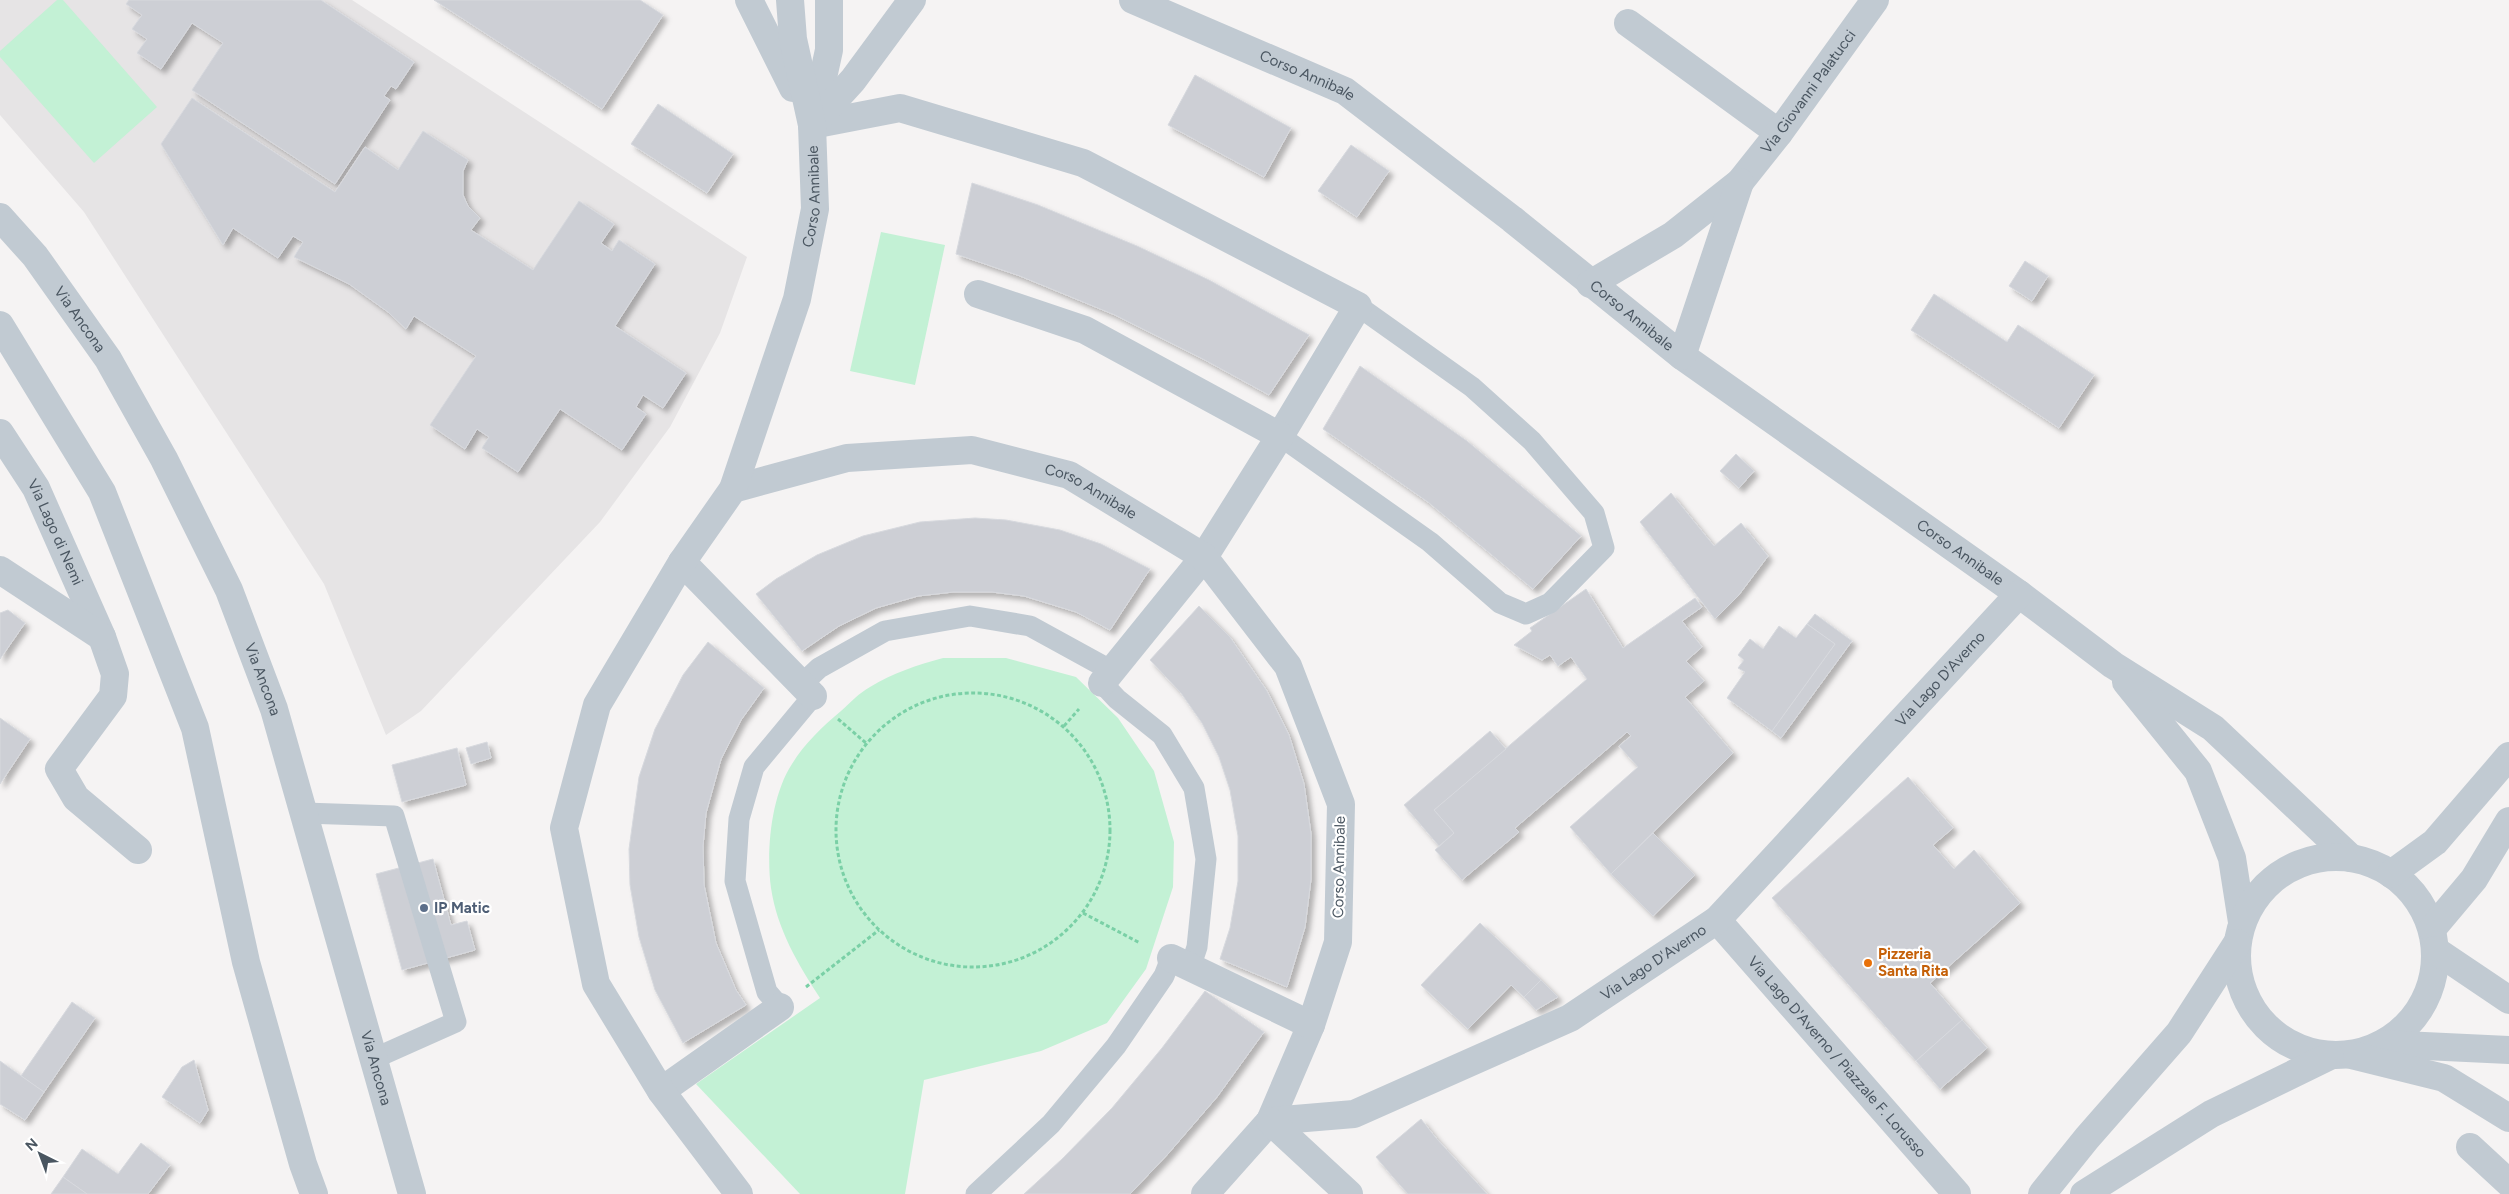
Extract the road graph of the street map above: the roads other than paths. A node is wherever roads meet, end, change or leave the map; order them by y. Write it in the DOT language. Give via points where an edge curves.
graph roads {
  1 [pos="748,0"];
  2 [pos="790,0"];
  3 [pos="829,0"];
  4 [pos="912,0"];
  5 [pos="1133,0"];
  6 [pos="1874,1"];
  7 [pos="1628,23"];
  8 [pos="812,125"];
  9 [pos="1779,133"];
  10 [pos="1740,182"];
  11 [pos="0,217"];
  12 [pos="1590,284"];
  13 [pos="978,294"];
  14 [pos="1358,306"];
  15 [pos="0,325"];
  16 [pos="1682,356"];
  17 [pos="0,433"];
  18 [pos="1280,436"];
  19 [pos="733,489"];
  20 [pos="1204,557"];
  21 [pos="682,562"];
  22 [pos="0,570"];
  23 [pos="2019,594"];
  24 [pos="102,637"];
  25 [pos="2113,665"];
  26 [pos="1107,677"];
  27 [pos="807,690"];
  28 [pos="2509,756"];
  29 [pos="304,814"];
  30 [pos="2509,821"];
  31 [pos="138,850"];
  32 [pos="2351,858"];
  33 [pos="2391,874"];
  34 [pos="1717,920"];
  35 [pos="2239,932"];
  36 [pos="2433,939"];
  37 [pos="1180,963"];
  38 [pos="2509,1000"];
  39 [pos="780,1007"];
  40 [pos="1311,1025"];
  41 [pos="2382,1044"];
  42 [pos="2509,1050"];
  43 [pos="2341,1055"];
  44 [pos="373,1058"];
  45 [pos="661,1091"];
  46 [pos="2509,1118"];
  47 [pos="1270,1121"];
  48 [pos="2470,1147"];
  49 [pos="2509,1183"];
  50 [pos="314,1194"];
  51 [pos="412,1194"];
  52 [pos="739,1194"];
  53 [pos="976,1194"];
  54 [pos="1205,1194"];
  55 [pos="1349,1194"];
  56 [pos="1957,1194"];
  57 [pos="2042,1194"];
  58 [pos="2084,1194"];
  1 -- 8 [label="street, Corso Annibale"];
  2 -- 8 [label="street, Corso Annibale" via="793,39"];
  3 -- 8 [label="street, Corso Annibale" via="830,50"];
  4 -- 8 [label="street, Corso Annibale" via="853,80"];
  5 -- 12 [label="street, Corso Annibale" via="1345,90 1512,219"];
  6 -- 9 [label="street, Via Giovanni Palatucci"];
  7 -- 9 [label="street"];
  8 -- 14 [label="street" via="900,108 1083,163"];
  8 -- 19 [label="street, Corso Annibale" via="815,209 797,299"];
  9 -- 10 [label="street, Via Giovanni Palatucci"];
  10 -- 12 [label="street, Via Giovanni Palatucci" via="1673,235"];
  10 -- 16 [label="street, Via Giovanni Palatucci"];
  11 -- 29 [label="street, Via Ancona" via="35,256 108,359 164,459 229,590 274,709"];
  12 -- 16 [label="street, Corso Annibale"];
  13 -- 18 [label="street" via="1085,330"];
  14 -- 18 [label="street"];
  14 -- 18 [label="lane" via="1472,387 1532,441 1594,513 1604,548 1550,603 1526,614 1500,603 1430,542"];
  15 -- 50 [label="street" via="102,492 195,728 246,962"];
  16 -- 23 [label="street, Corso Annibale"];
  17 -- 24 [label="street, Via Lago di Nemi" via="36,488"];
  18 -- 20 [label="street"];
  19 -- 20 [label="street, Corso Annibale" via="847,458 972,450 1069,476"];
  19 -- 21 [label="street"];
  20 -- 26 [label="street"];
  20 -- 40 [label="street, Corso Annibale" via="1288,666 1341,804 1338,942"];
  21 -- 27 [label="street"];
  21 -- 45 [label="street" via="597,705 564,828 596,984"];
  22 -- 24 [label="street"];
  23 -- 25 [label="street, Corso Annibale"];
  23 -- 34 [label="street, Via Lago D'Averno"];
  24 -- 31 [label="street, Via Lago di Nemi" via="115,674 113,696 59,769 76,798"];
  25 -- 32 [label="street" via="2213,728"];
  25 -- 35 [label="street" via="2198,771 2232,858"];
  26 -- 27 [label="lane" via="1030,626 970,616 885,631 819,668"];
  26 -- 37 [label="lane" via="1117,699 1162,735 1194,788 1206,859 1198,947"];
  27 -- 39 [label="lane" via="754,768 738,820 735,882 767,992"];
  28 -- 33 [label="street" via="2435,842"];
  29 -- 44 [label="street, Via Ancona"];
  29 -- 44 [label="lane" via="394,816 456,1022"];
  30 -- 36 [label="street"];
  32 -- 33 [label="street"];
  32 -- 35 [label="street" via="2324,857 2298,865 2274,878 2255,898"];
  33 -- 36 [label="street" via="2409,889 2423,908"];
  34 -- 47 [label="street, Via Lago D'Averno" via="1570,1018 1354,1114"];
  34 -- 56 [label="street, Via Lago D'Averno / Piazzale F. Lorusso"];
  35 -- 43 [label="street" via="2238,975 2249,1006 2270,1032 2298,1049"];
  35 -- 57 [label="street" via="2179,1033"];
  36 -- 38 [label="street"];
  36 -- 41 [label="street" via="2433,979 2422,1005 2405,1028"];
  37 -- 40 [label="street"];
  37 -- 53 [label="lane" via="1164,976 1116,1046 1051,1124"];
  39 -- 45 [label="street"];
  40 -- 47 [label="street, Corso Annibale"];
  41 -- 42 [label="street"];
  41 -- 43 [label="street"];
  43 -- 46 [label="street" via="2444,1078"];
  43 -- 58 [label="street" via="2210,1114"];
  44 -- 51 [label="street, Via Ancona"];
  45 -- 52 [label="street"];
  47 -- 54 [label="street"];
  47 -- 55 [label="street"];
  48 -- 49 [label="street"];
}
